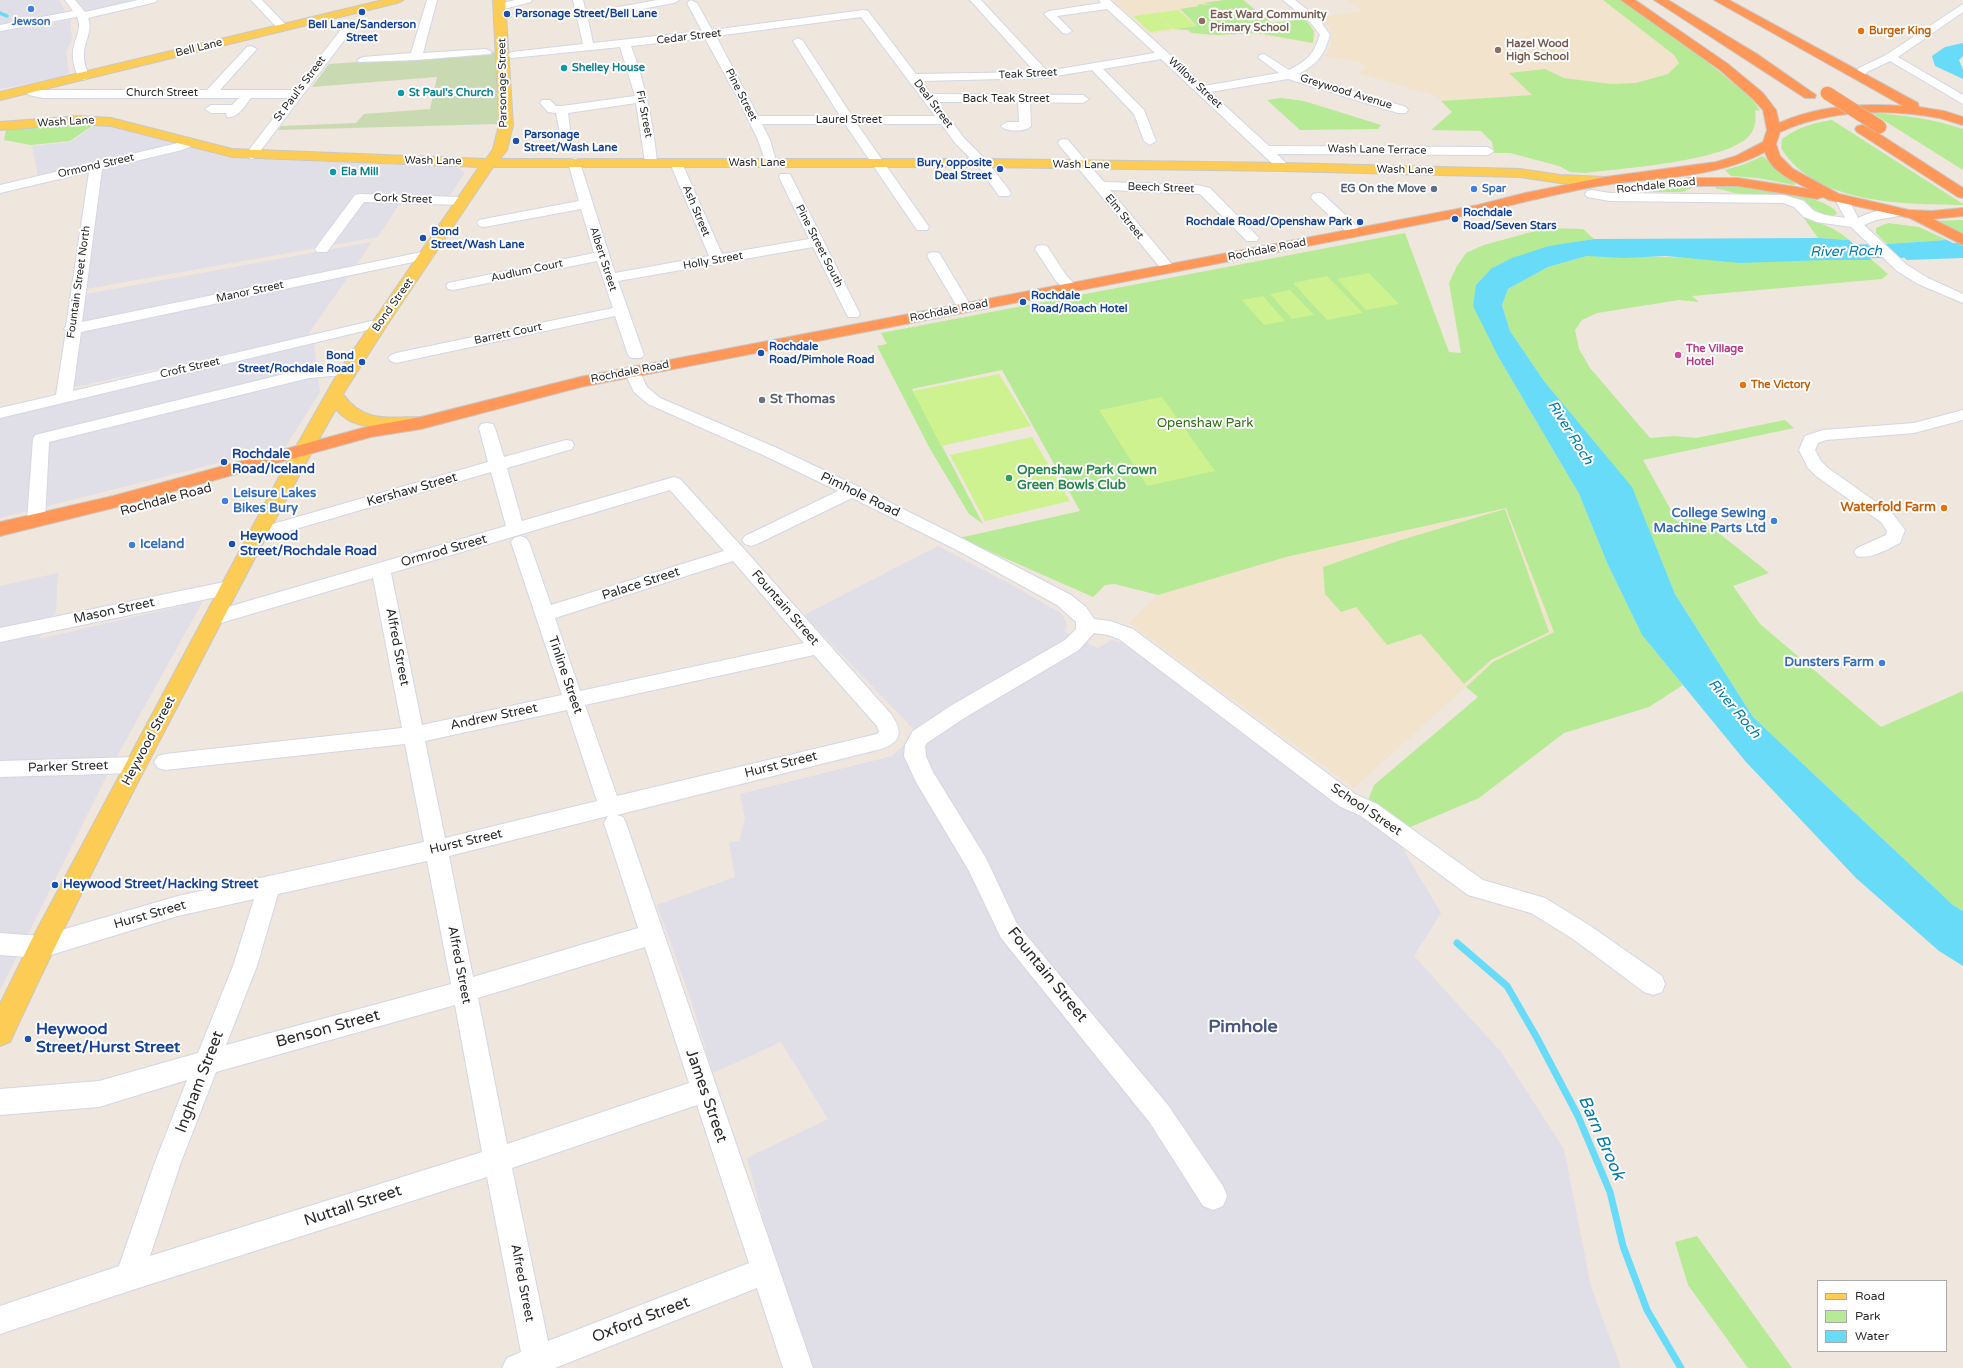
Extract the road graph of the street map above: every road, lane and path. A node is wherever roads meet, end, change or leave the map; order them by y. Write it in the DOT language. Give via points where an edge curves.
graph roads {
  1 [pos="70,0"];
  2 [pos="152,0"];
  3 [pos="256,0"];
  4 [pos="397,0"];
  5 [pos="432,0"];
  6 [pos="527,0"];
  7 [pos="578,0"];
  8 [pos="674,0"];
  9 [pos="975,0"];
  10 [pos="1288,0"];
  11 [pos="1627,0"];
  12 [pos="1660,0"];
  13 [pos="1677,0"];
  14 [pos="1720,0"];
  15 [pos="1107,2"];
  16 [pos="500,3"];
  17 [pos="692,3"];
  18 [pos="1963,7"];
  19 [pos="864,13"];
  20 [pos="81,15"];
  21 [pos="583,17"];
  22 [pos="351,24"];
  23 [pos="0,28"];
  24 [pos="283,28"];
  25 [pos="1068,31"];
  26 [pos="709,34"];
  27 [pos="798,41"];
  28 [pos="626,44"];
  29 [pos="589,48"];
  30 [pos="251,49"];
  31 [pos="486,52"];
  32 [pos="512,55"];
  33 [pos="1164,55"];
  34 [pos="416,57"];
  35 [pos="1264,57"];
  36 [pos="1890,57"];
  37 [pos="228,58"];
  38 [pos="243,58"];
  39 [pos="363,60"];
  40 [pos="1095,67"];
  41 [pos="1044,75"];
  42 [pos="1289,75"];
  43 [pos="84,76"];
  44 [pos="1858,77"];
  45 [pos="913,78"];
  46 [pos="30,90"];
  47 [pos="1202,90"];
  48 [pos="210,94"];
  49 [pos="296,94"];
  50 [pos="247,95"];
  51 [pos="0,96"];
  52 [pos="929,98"];
  53 [pos="1083,99"];
  54 [pos="641,100"];
  55 [pos="1024,100"];
  56 [pos="1963,100"];
  57 [pos="546,103"];
  58 [pos="211,109"];
  59 [pos="562,110"];
  60 [pos="1402,110"];
  61 [pos="1926,112"];
  62 [pos="1959,118"];
  63 [pos="754,120"];
  64 [pos="849,120"];
  65 [pos="945,120"];
  66 [pos="0,126"];
  67 [pos="1006,126"];
  68 [pos="564,130"];
  69 [pos="1774,130"];
  70 [pos="1150,141"];
  71 [pos="190,142"];
  72 [pos="1064,143"];
  73 [pos="1769,144"];
  74 [pos="1267,150"];
  75 [pos="768,151"];
  76 [pos="1488,152"];
  77 [pos="251,155"];
  78 [pos="576,162"];
  79 [pos="650,162"];
  80 [pos="491,163"];
  81 [pos="676,163"];
  82 [pos="879,164"];
  83 [pos="982,164"];
  84 [pos="1081,165"];
  85 [pos="96,166"];
  86 [pos="1284,167"];
  87 [pos="1520,172"];
  88 [pos="785,177"];
  89 [pos="1605,181"];
  90 [pos="1957,184"];
  91 [pos="1099,186"];
  92 [pos="0,189"];
  93 [pos="1569,189"];
  94 [pos="1004,193"];
  95 [pos="1592,194"];
  96 [pos="1963,194"];
  97 [pos="1318,197"];
  98 [pos="1838,198"];
  99 [pos="462,201"];
  100 [pos="586,204"];
  101 [pos="1478,209"];
  102 [pos="1963,212"];
  103 [pos="1904,213"];
  104 [pos="484,223"];
  105 [pos="922,227"];
  106 [pos="1858,228"];
  107 [pos="1356,233"];
  108 [pos="1252,238"];
  109 [pos="1963,240"];
  110 [pos="816,242"];
  111 [pos="322,249"];
  112 [pos="1042,249"];
  113 [pos="427,255"];
  114 [pos="602,256"];
  115 [pos="934,256"];
  116 [pos="717,260"];
  117 [pos="1168,268"];
  118 [pos="609,278"];
  119 [pos="453,286"];
  120 [pos="1070,287"];
  121 [pos="1963,300"];
  122 [pos="965,308"];
  123 [pos="620,311"];
  124 [pos="853,314"];
  125 [pos="380,323"];
  126 [pos="72,329"];
  127 [pos="396,358"];
  128 [pos="634,363"];
  129 [pos="348,371"];
  130 [pos="335,395"];
  131 [pos="64,398"];
  132 [pos="0,413"];
  133 [pos="1963,415"];
  134 [pos="421,423"];
  135 [pos="487,428"];
  136 [pos="566,446"];
  137 [pos="298,458"];
  138 [pos="497,465"];
  139 [pos="674,483"];
  140 [pos="852,491"];
  141 [pos="36,521"];
  142 [pos="0,529"];
  143 [pos="258,534"];
  144 [pos="518,536"];
  145 [pos="751,540"];
  146 [pos="0,541"];
  147 [pos="1862,552"];
  148 [pos="738,553"];
  149 [pos="381,569"];
  150 [pos="229,588"];
  151 [pos="545,614"];
  152 [pos="214,618"];
  153 [pos="1086,625"];
  154 [pos="0,635"];
  155 [pos="818,647"];
  156 [pos="574,700"];
  157 [pos="414,735"];
  158 [pos="890,735"];
  159 [pos="165,762"];
  160 [pos="136,765"];
  161 [pos="0,769"];
  162 [pos="612,816"];
  163 [pos="436,849"];
  164 [pos="269,886"];
  165 [pos="652,934"];
  166 [pos="0,944"];
  167 [pos="41,947"];
  168 [pos="1653,984"];
  169 [pos="464,991"];
  170 [pos="0,1032"];
  171 [pos="209,1062"];
  172 [pos="704,1090"];
  173 [pos="0,1102"];
  174 [pos="498,1160"];
  175 [pos="1213,1196"];
  176 [pos="765,1271"];
  177 [pos="129,1277"];
  178 [pos="0,1320"];
  179 [pos="527,1364"];
  180 [pos="798,1368"];
  1 -- 20 [label="street"];
  2 -- 20 [label="street"];
  3 -- 24 [label="street"];
  4 -- 24 [label="main road, Bell Lane"];
  5 -- 34 [label="street"];
  6 -- 16 [label="street"];
  7 -- 21 [label="street"];
  8 -- 21 [label="street"];
  9 -- 41 [label="street"];
  10 -- 42 [label="street" via="1316,21 1325,35 1319,53 1308,64"];
  11 -- 69 [label="highway" via="1724,67 1758,96 1769,110"];
  12 -- 90 [label="highway" via="1753,57 1862,129"];
  13 -- 90 [label="highway, bridge" via="1766,53 1880,127"];
  14 -- 44 [label="highway"];
  15 -- 25 [label="street" via="1049,14"];
  15 -- 33 [label="street, Willow Street"];
  16 -- 80 [label="main road, Parsonage Street" via="506,126 500,150"];
  17 -- 26 [label="street, Pine Street"];
  18 -- 36 [label="street"];
  19 -- 26 [label="street, Cedar Street"];
  19 -- 45 [label="street, Deal Street"];
  20 -- 23 [label="street"];
  20 -- 43 [label="street" via="86,29 77,54 78,65"];
  21 -- 29 [label="street"];
  22 -- 49 [label="street, St Paul's Street"];
  24 -- 43 [label="main road, Bell Lane"];
  26 -- 28 [label="street, Cedar Street"];
  26 -- 63 [label="street, Pine Street"];
  27 -- 64 [label="street"];
  28 -- 29 [label="street, Cedar Street"];
  28 -- 54 [label="street, Fir Street"];
  29 -- 32 [label="street, Cedar Street"];
  30 -- 38 [label="street"];
  31 -- 34 [label="street"];
  33 -- 40 [label="street, Teak Street"];
  33 -- 47 [label="street, Willow Street"];
  34 -- 39 [label="street"];
  35 -- 42 [label="street"];
  36 -- 44 [label="street" via="1863,70"];
  36 -- 56 [label="street"];
  37 -- 38 [label="street"];
  38 -- 48 [label="street"];
  40 -- 41 [label="street, Teak Street"];
  40 -- 70 [label="street" via="1140,113"];
  41 -- 45 [label="street, Teak Street"];
  42 -- 47 [label="street"];
  42 -- 60 [label="street, Greywood Avenue"];
  43 -- 46 [label="main road, Bell Lane"];
  44 -- 61 [label="highway"];
  45 -- 52 [label="street, Deal Street"];
  46 -- 48 [label="street, Church Street" via="43,94"];
  46 -- 51 [label="main road, Bell Lane"];
  47 -- 74 [label="street, Willow Street"];
  48 -- 50 [label="street, Church Street"];
  49 -- 50 [label="street, Church Street"];
  49 -- 77 [label="street, St Paul's Street"];
  50 -- 58 [label="street" via="233,112"];
  52 -- 55 [label="street, Back Teak Street"];
  52 -- 65 [label="street, Deal Street"];
  53 -- 55 [label="street, Back Teak Street"];
  54 -- 59 [label="street"];
  54 -- 79 [label="street, Fir Street" via="649,141"];
  55 -- 67 [label="street" via="1025,126"];
  57 -- 59 [label="street" via="552,108"];
  59 -- 68 [label="street"];
  61 -- 62 [label="highway"];
  61 -- 69 [label="highway" via="1868,109 1806,117 1783,124"];
  63 -- 64 [label="street, Laurel Street"];
  63 -- 75 [label="street, Pine Street"];
  64 -- 65 [label="street, Laurel Street"];
  64 -- 82 [label="street"];
  65 -- 83 [label="street, Deal Street" via="960,141"];
  66 -- 71 [label="main road, Wash Lane" via="79,120 111,122"];
  69 -- 73 [label="highway"];
  71 -- 77 [label="main road, Wash Lane" via="232,153"];
  71 -- 85 [label="street, Ormond Street"];
  72 -- 84 [label="street, Elm Street"];
  73 -- 89 [label="highway, Rochdale Road" via="1741,159 1718,166"];
  73 -- 98 [label="highway" via="1773,157 1788,172"];
  74 -- 76 [label="street, Wash Lane Terrace"];
  74 -- 86 [label="street, Willow Street"];
  77 -- 80 [label="main road, Wash Lane"];
  78 -- 79 [label="main road, Wash Lane"];
  78 -- 80 [label="main road, Wash Lane"];
  78 -- 100 [label="street, Albert Street"];
  79 -- 81 [label="main road, Wash Lane"];
  80 -- 99 [label="main road, Bond Street"];
  81 -- 82 [label="main road, Wash Lane"];
  81 -- 116 [label="street, Ash Street"];
  82 -- 83 [label="main road, Wash Lane"];
  82 -- 105 [label="street"];
  83 -- 84 [label="main road, Wash Lane"];
  83 -- 94 [label="street, Deal Street"];
  84 -- 86 [label="main road, Wash Lane"];
  84 -- 91 [label="street, Elm Street"];
  85 -- 92 [label="street, Ormond Street"];
  85 -- 126 [label="street, Fountain Street North"];
  86 -- 87 [label="main road, Wash Lane"];
  87 -- 89 [label="main road, Wash Lane"];
  87 -- 93 [label="main road, Wash Lane"];
  88 -- 110 [label="street, Pine Street South"];
  89 -- 93 [label="highway, Rochdale Road"];
  90 -- 96 [label="highway"];
  91 -- 108 [label="street, Beech Street" via="1205,191"];
  91 -- 117 [label="street, Elm Street"];
  93 -- 95 [label="main road, Wash Lane"];
  93 -- 101 [label="highway, Rochdale Road"];
  95 -- 98 [label="highway, Rochdale Road" via="1680,182 1720,181"];
  95 -- 101 [label="highway, Rochdale Road"];
  95 -- 106 [label="street" via="1610,197 1784,198 1799,204 1809,214"];
  97 -- 107 [label="street"];
  98 -- 103 [label="highway"];
  98 -- 106 [label="street"];
  99 -- 111 [label="street, Cork Street" via="360,198"];
  99 -- 113 [label="main road, Bond Street"];
  100 -- 104 [label="street"];
  100 -- 114 [label="street, Albert Street"];
  101 -- 107 [label="highway, Rochdale Road"];
  102 -- 103 [label="highway" via="1932,215"];
  103 -- 106 [label="street" via="1874,216"];
  103 -- 109 [label="highway"];
  106 -- 121 [label="street" via="1902,268"];
  107 -- 117 [label="highway, Rochdale Road"];
  110 -- 116 [label="street, Holly Street"];
  110 -- 124 [label="street, Pine Street South"];
  112 -- 120 [label="street"];
  113 -- 125 [label="main road, Bond Street"];
  113 -- 126 [label="street, Manor Street"];
  114 -- 118 [label="street, Albert Street"];
  114 -- 119 [label="street, Audlum Court"];
  115 -- 122 [label="street"];
  116 -- 118 [label="street, Holly Street"];
  117 -- 120 [label="highway, Rochdale Road"];
  118 -- 123 [label="street, Albert Street"];
  120 -- 122 [label="highway, Rochdale Road"];
  122 -- 128 [label="highway, Rochdale Road"];
  123 -- 127 [label="street, Barrett Court"];
  123 -- 128 [label="street, Albert Street"];
  125 -- 129 [label="main road, Bond Street"];
  125 -- 131 [label="street, Croft Street"];
  126 -- 131 [label="street, Fountain Street North"];
  128 -- 134 [label="highway, Rochdale Road" via="580,382"];
  128 -- 140 [label="street, Pimhole Road" via="640,389 654,401 772,452"];
  129 -- 130 [label="main road, Bond Street"];
  129 -- 141 [label="street" via="309,372 40,439"];
  130 -- 134 [label="main road" via="348,412 362,418 385,422"];
  130 -- 137 [label="main road, Bond Street"];
  131 -- 132 [label="street, Croft Street"];
  133 -- 147 [label="street" via="1914,428 1823,435 1810,440 1807,450 1814,464 1887,518 1896,530 1894,539"];
  134 -- 137 [label="highway, Rochdale Road" via="374,442"];
  135 -- 138 [label="street, Tinline Street"];
  136 -- 138 [label="street, Kershaw Street"];
  137 -- 141 [label="highway, Rochdale Road"];
  137 -- 143 [label="main road, Heywood Street"];
  137 -- 146 [label="highway, Rochdale Road" via="150,505"];
  138 -- 143 [label="street, Kershaw Street"];
  138 -- 144 [label="street, Tinline Street"];
  139 -- 144 [label="street, Ormrod Street"];
  139 -- 148 [label="street, Fountain Street"];
  140 -- 145 [label="street"];
  140 -- 153 [label="street, Pimhole Road" via="1064,600 1082,615"];
  141 -- 142 [label="highway, Rochdale Road"];
  143 -- 150 [label="main road, Heywood Street"];
  144 -- 149 [label="street, Ormrod Street"];
  144 -- 151 [label="street, Tinline Street"];
  148 -- 151 [label="street, Palace Street"];
  148 -- 155 [label="street, Fountain Street"];
  149 -- 152 [label="street, Ormrod Street"];
  149 -- 157 [label="street, Alfred Street"];
  150 -- 152 [label="main road, Heywood Street"];
  150 -- 154 [label="street, Mason Street"];
  151 -- 156 [label="street, Tinline Street"];
  152 -- 160 [label="main road, Heywood Street"];
  153 -- 168 [label="street, School Street" via="1110,628 1126,634 1347,800 1369,810 1476,888 1536,905 1581,932"];
  153 -- 175 [label="street, Fountain Street" via="1083,633 1072,645 959,711 920,737 915,745 915,756 924,776 978,865 1009,931 1159,1114"];
  155 -- 156 [label="street, Andrew Street"];
  155 -- 158 [label="street, Fountain Street" via="884,720"];
  156 -- 157 [label="street, Andrew Street"];
  156 -- 162 [label="street, Tinline Street"];
  157 -- 159 [label="street, Andrew Street"];
  157 -- 163 [label="street, Alfred Street"];
  158 -- 162 [label="street, Hurst Street" via="881,741 641,800"];
  160 -- 161 [label="street, Parker Street"];
  160 -- 167 [label="main road, Heywood Street"];
  162 -- 163 [label="street, Hurst Street"];
  162 -- 165 [label="street, James Street"];
  163 -- 164 [label="street, Hurst Street"];
  163 -- 169 [label="street, Alfred Street"];
  164 -- 167 [label="street, Hurst Street" via="178,906"];
  164 -- 171 [label="street, Ingham Street" via="245,966"];
  165 -- 169 [label="street, Benson Street"];
  165 -- 172 [label="street, James Street"];
  166 -- 167 [label="street"];
  167 -- 170 [label="main road, Heywood Street"];
  169 -- 171 [label="street, Benson Street"];
  169 -- 174 [label="street, Alfred Street"];
  171 -- 173 [label="street, Benson Street" via="99,1094"];
  171 -- 177 [label="street, Ingham Street" via="168,1162"];
  172 -- 174 [label="street, Nuttall Street"];
  172 -- 176 [label="street, James Street"];
  174 -- 177 [label="street, Nuttall Street"];
  174 -- 179 [label="street, Alfred Street"];
  176 -- 179 [label="street, Oxford Street"];
  176 -- 180 [label="street, James Street"];
  177 -- 178 [label="street, Nuttall Street"];
}
